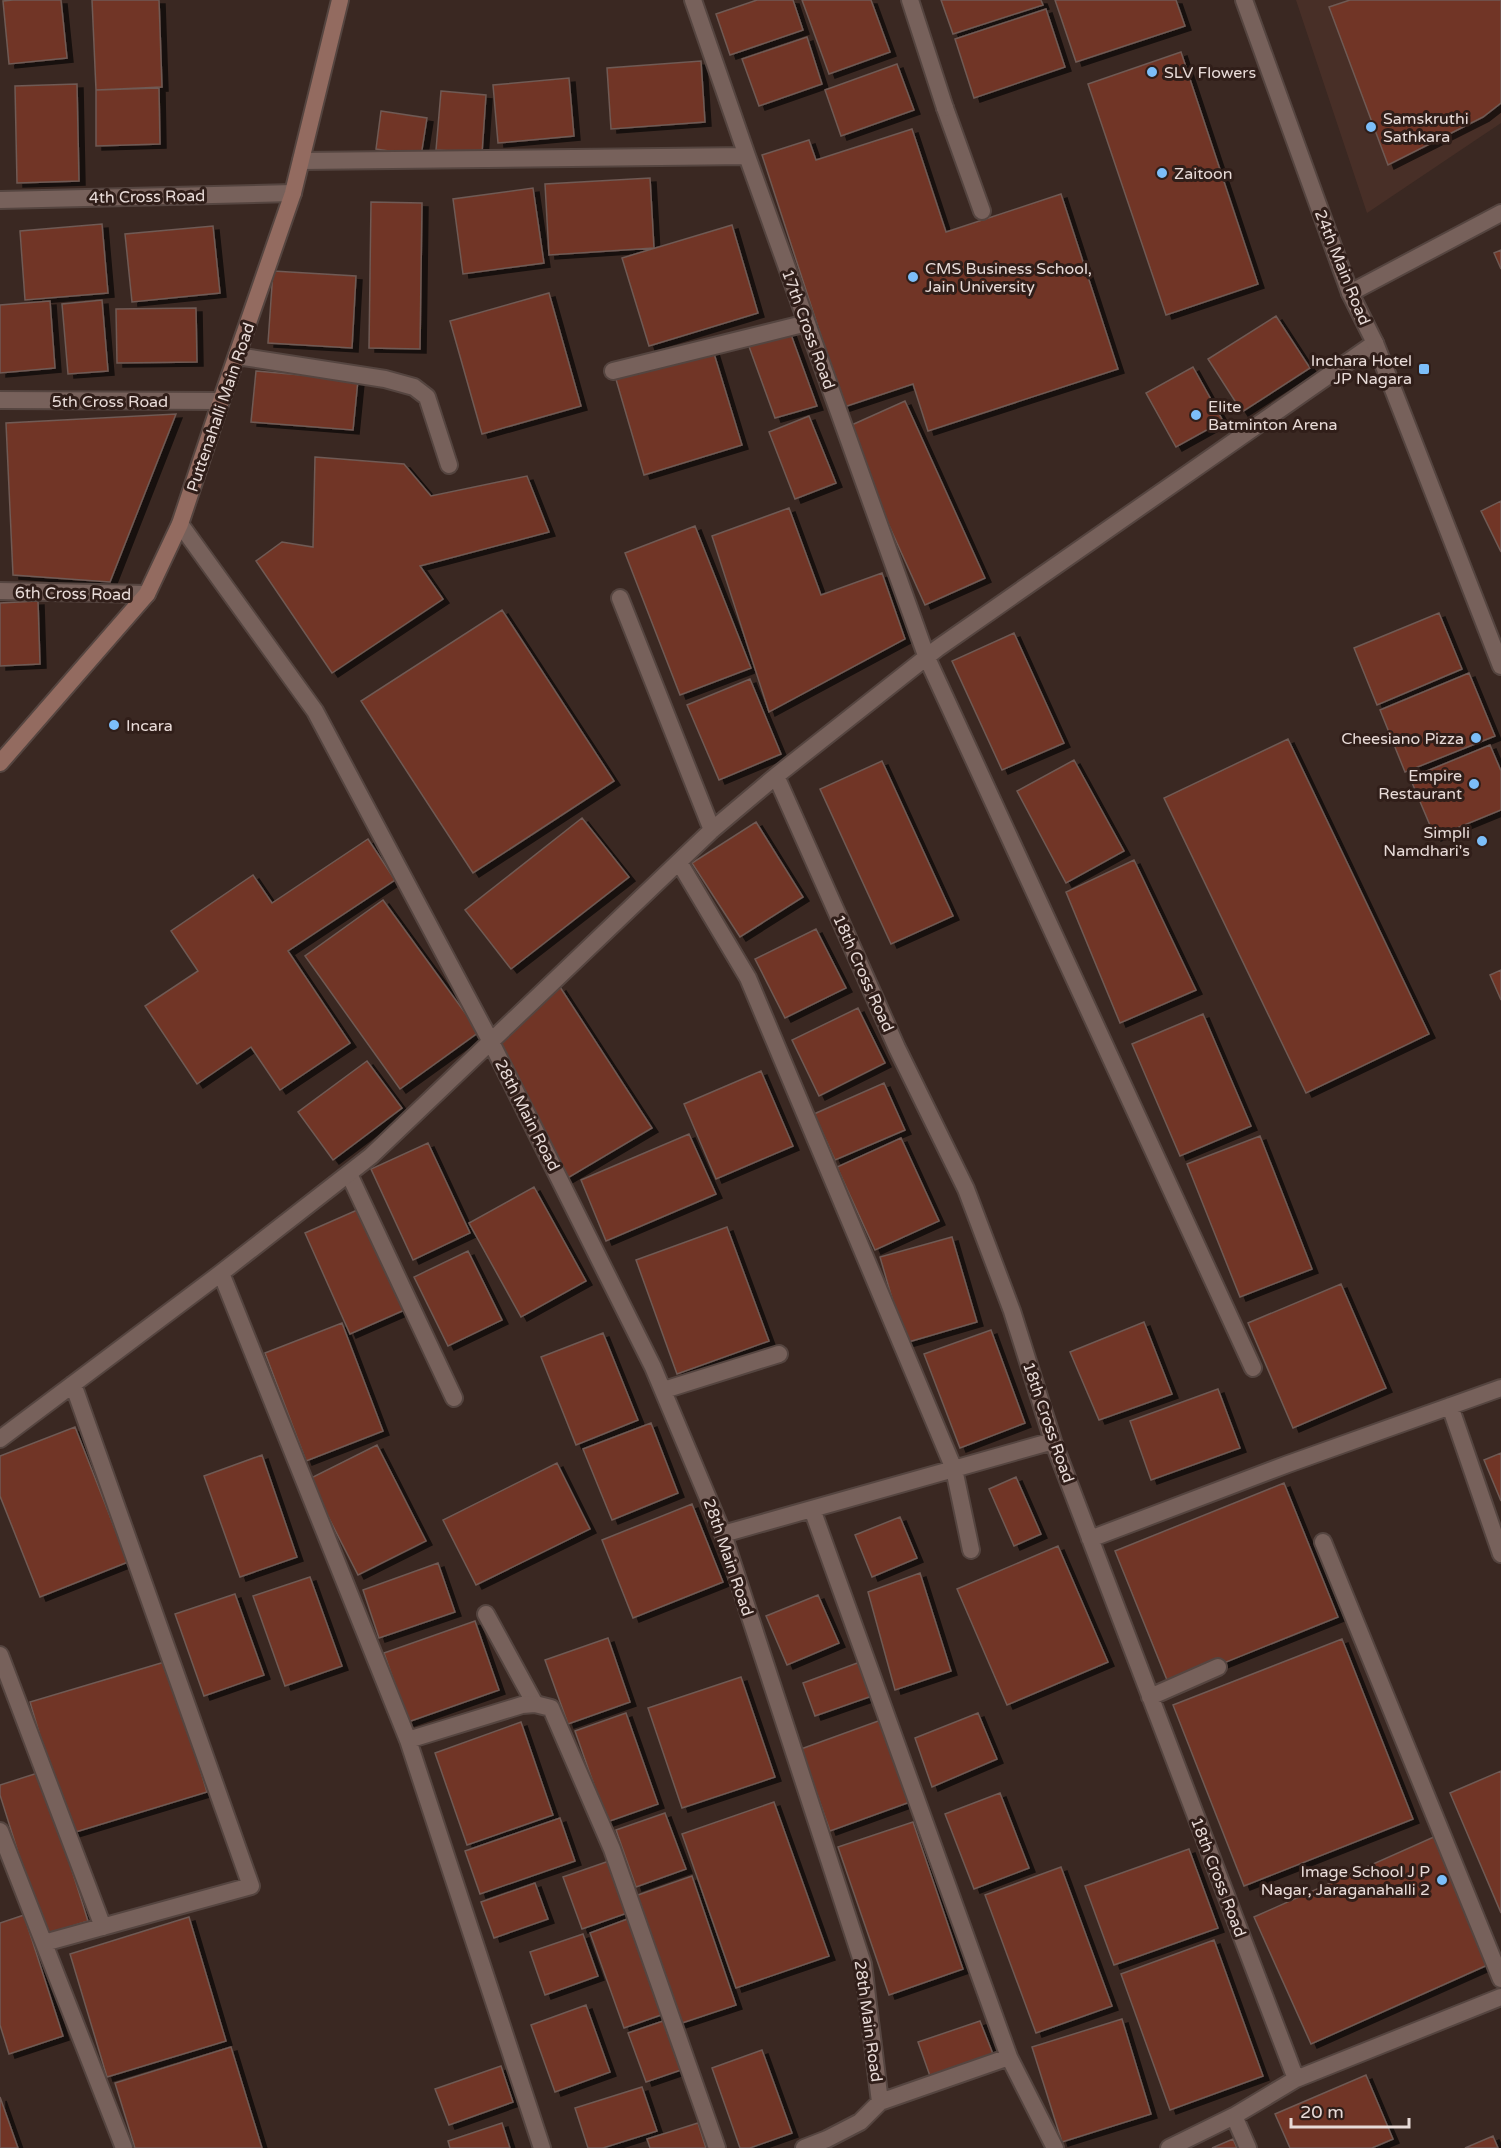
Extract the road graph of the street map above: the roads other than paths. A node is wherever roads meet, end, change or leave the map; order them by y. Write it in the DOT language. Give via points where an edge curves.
graph roads {
  1 [pos="340,0"];
  2 [pos="693,0"];
  3 [pos="910,0"];
  4 [pos="1244,0"];
  5 [pos="747,156"];
  6 [pos="301,161"];
  7 [pos="293,193"];
  8 [pos="0,200"];
  9 [pos="982,211"];
  10 [pos="1501,213"];
  11 [pos="1350,293"];
  12 [pos="807,323"];
  13 [pos="1375,343"];
  14 [pos="237,356"];
  15 [pos="613,371"];
  16 [pos="0,400"];
  17 [pos="221,401"];
  18 [pos="449,465"];
  19 [pos="180,524"];
  20 [pos="0,591"];
  21 [pos="147,594"];
  22 [pos="620,598"];
  23 [pos="927,657"];
  24 [pos="1501,666"];
  25 [pos="0,763"];
  26 [pos="776,776"];
  27 [pos="712,830"];
  28 [pos="678,862"];
  29 [pos="491,1042"];
  30 [pos="349,1174"];
  31 [pos="221,1274"];
  32 [pos="778,1354"];
  33 [pos="1253,1368"];
  34 [pos="73,1384"];
  35 [pos="1501,1388"];
  36 [pos="664,1390"];
  37 [pos="454,1398"];
  38 [pos="1450,1406"];
  39 [pos="0,1439"];
  40 [pos="1053,1441"];
  41 [pos="954,1469"];
  42 [pos="812,1509"];
  43 [pos="723,1534"];
  44 [pos="1090,1539"];
  45 [pos="1323,1542"];
  46 [pos="971,1550"];
  47 [pos="1501,1554"];
  48 [pos="486,1614"];
  49 [pos="0,1655"];
  50 [pos="1218,1667"];
  51 [pos="1150,1697"];
  52 [pos="536,1704"];
  53 [pos="408,1740"];
  54 [pos="0,1831"];
  55 [pos="104,1927"];
  56 [pos="44,1943"];
  57 [pos="1501,1979"];
  58 [pos="1501,1997"];
  59 [pos="1009,2057"];
  60 [pos="1296,2079"];
  61 [pos="880,2102"];
  62 [pos="1234,2116"];
  63 [pos="124,2148"];
  64 [pos="542,2148"];
  65 [pos="717,2148"];
  66 [pos="804,2148"];
  67 [pos="1055,2148"];
  68 [pos="1168,2148"];
  69 [pos="1248,2148"];
  1 -- 6 [label="main road, Puttenahalli Main Road"];
  2 -- 5 [label="street, 17th Cross Road"];
  3 -- 9 [label="street"];
  4 -- 11 [label="street, 24th Main Road"];
  5 -- 6 [label="street"];
  5 -- 12 [label="street, 17th Cross Road"];
  6 -- 7 [label="main road, Puttenahalli Main Road"];
  7 -- 8 [label="street, 4th Cross Road"];
  7 -- 14 [label="main road, Puttenahalli Main Road"];
  10 -- 11 [label="street"];
  11 -- 13 [label="street, 24th Main Road"];
  12 -- 15 [label="street"];
  12 -- 23 [label="street, 17th Cross Road"];
  13 -- 23 [label="street"];
  13 -- 24 [label="street, 24th Main Road"];
  14 -- 17 [label="main road, Puttenahalli Main Road"];
  14 -- 18 [label="street" via="386,379 414,387 427,397"];
  16 -- 17 [label="street, 5th Cross Road"];
  17 -- 19 [label="main road, Puttenahalli Main Road"];
  19 -- 21 [label="main road, Puttenahalli Main Road"];
  19 -- 29 [label="street, 28th Main Road" via="315,711"];
  20 -- 21 [label="street, 6th Cross Road"];
  21 -- 25 [label="main road, Puttenahalli Main Road"];
  22 -- 27 [label="street"];
  23 -- 26 [label="street"];
  23 -- 33 [label="street, 17th Cross Road"];
  26 -- 27 [label="street"];
  26 -- 40 [label="street, 18th Cross Road" via="897,1048 966,1189 1012,1311"];
  27 -- 28 [label="street"];
  28 -- 29 [label="street"];
  28 -- 41 [label="street" via="748,978"];
  29 -- 30 [label="street"];
  29 -- 36 [label="street, 28th Main Road"];
  30 -- 31 [label="street"];
  30 -- 37 [label="street"];
  31 -- 34 [label="street"];
  31 -- 53 [label="street"];
  32 -- 36 [label="street"];
  34 -- 39 [label="street"];
  34 -- 55 [label="street" via="251,1886"];
  35 -- 38 [label="street"];
  36 -- 43 [label="street, 28th Main Road"];
  38 -- 44 [label="street"];
  38 -- 47 [label="street"];
  40 -- 41 [label="street"];
  40 -- 44 [label="street, 18th Cross Road"];
  41 -- 42 [label="street"];
  41 -- 46 [label="street"];
  42 -- 43 [label="street"];
  42 -- 59 [label="street"];
  43 -- 61 [label="street, 28th Main Road" via="863,1964"];
  44 -- 51 [label="street, 18th Cross Road"];
  45 -- 57 [label="street"];
  48 -- 52 [label="street"];
  49 -- 55 [label="street"];
  50 -- 51 [label="street"];
  51 -- 60 [label="street, 18th Cross Road"];
  52 -- 53 [label="street"];
  52 -- 65 [label="street" via="551,1708 558,1720 612,1849"];
  53 -- 64 [label="street"];
  54 -- 56 [label="street"];
  55 -- 56 [label="street"];
  56 -- 63 [label="street"];
  58 -- 60 [label="street"];
  59 -- 61 [label="street"];
  59 -- 67 [label="street"];
  60 -- 62 [label="street"];
  61 -- 66 [label="street" via="860,2122"];
  62 -- 68 [label="street"];
  62 -- 69 [label="street"];
}
